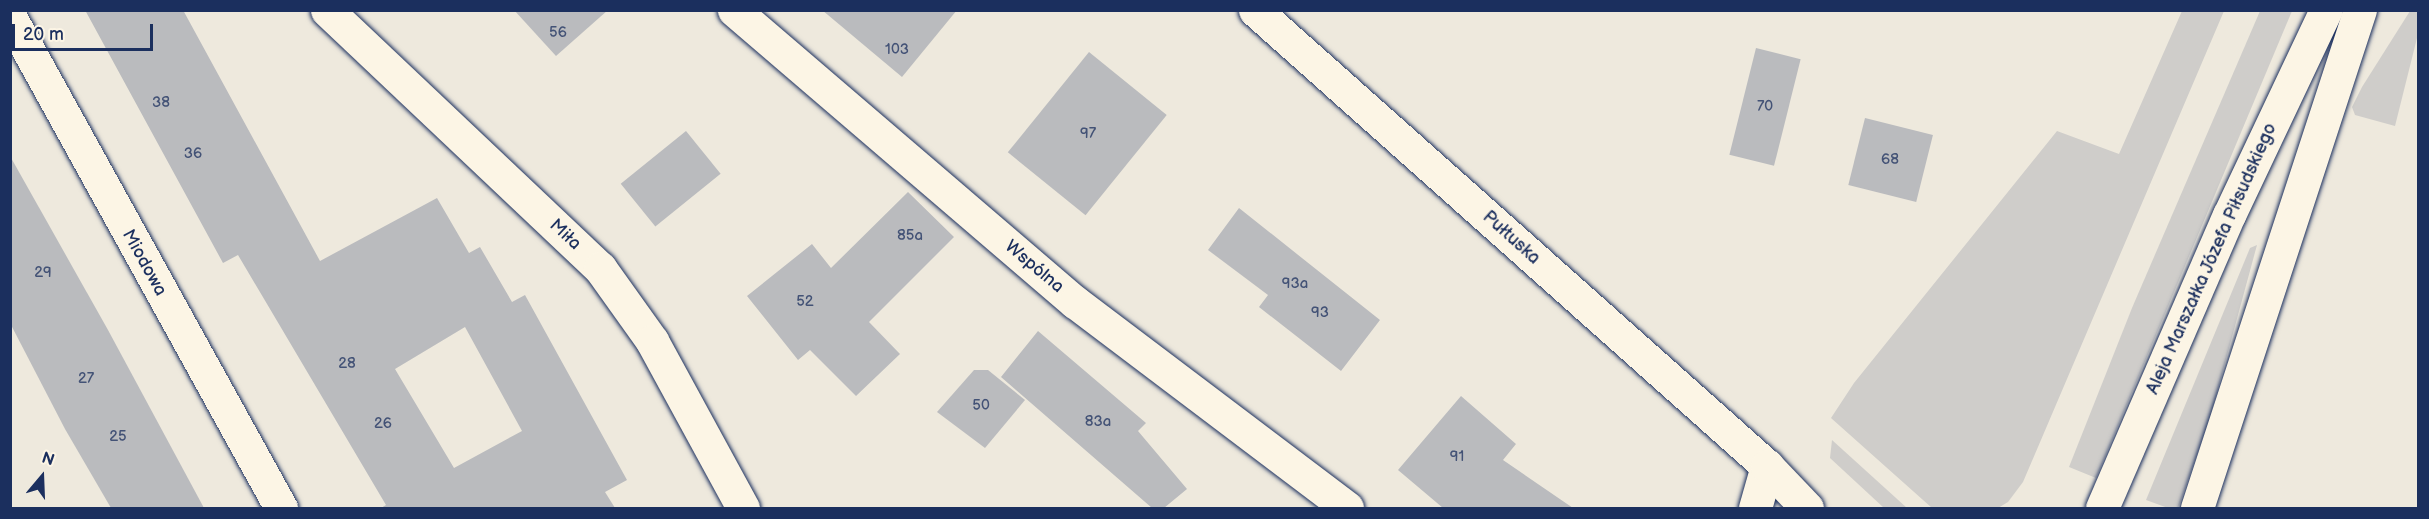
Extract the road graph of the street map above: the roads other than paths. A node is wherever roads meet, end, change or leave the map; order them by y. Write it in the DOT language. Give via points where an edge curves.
graph roads {
  1 [pos="327,10"];
  2 [pos="734,10"];
  3 [pos="1255,10"];
  4 [pos="2326,10"];
  5 [pos="2360,10"];
  6 [pos="10,17"];
  7 [pos="1767,466"];
  8 [pos="281,508"];
  9 [pos="743,508"];
  10 [pos="1347,508"];
  11 [pos="1755,508"];
  12 [pos="1807,508"];
  13 [pos="1832,508"];
  14 [pos="2102,508"];
  15 [pos="2197,508"];
  1 -- 9 [label="street, Miła" via="600,268 652,341"];
  2 -- 10 [label="street, Wspólna" via="1075,302"];
  3 -- 7 [label="street, Pułtuska"];
  4 -- 14 [label="street, Aleja Marszałka Józefa Piłsudskiego" via="2229,215"];
  5 -- 15 [label="street"];
  6 -- 8 [label="street, Miodowa"];
  7 -- 11 [label="street"];
  7 -- 12 [label="street, Pułtuska"];
  7 -- 13 [label="street, Pułtuska"];
}
